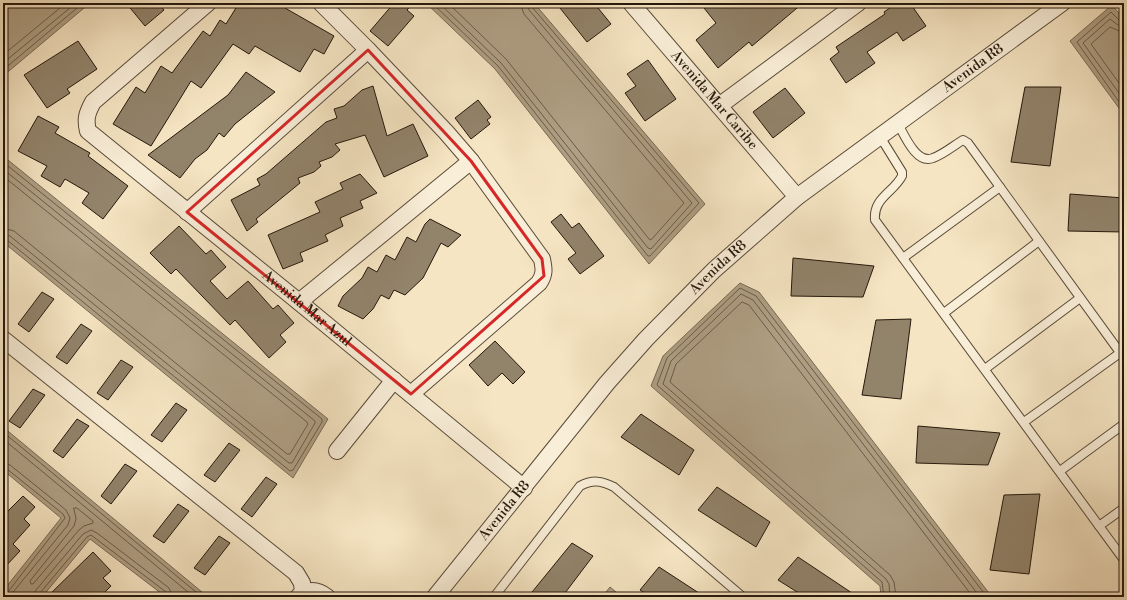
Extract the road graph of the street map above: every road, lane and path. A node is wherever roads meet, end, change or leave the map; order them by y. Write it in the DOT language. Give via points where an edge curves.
graph roads {
  1 [pos="208,3"];
  2 [pos="321,3"];
  3 [pos="631,3"];
  4 [pos="858,3"];
  5 [pos="1062,3"];
  6 [pos="368,50"];
  7 [pos="718,106"];
  8 [pos="897,122"];
  9 [pos="879,135"];
  10 [pos="471,161"];
  11 [pos="1000,187"];
  12 [pos="797,197"];
  13 [pos="187,212"];
  14 [pos="1039,241"];
  15 [pos="903,258"];
  16 [pos="1080,298"];
  17 [pos="299,302"];
  18 [pos="944,313"];
  19 [pos="3,339"];
  20 [pos="1122,356"];
  21 [pos="985,369"];
  22 [pos="394,380"];
  23 [pos="411,394"];
  24 [pos="1024,422"];
  25 [pos="1124,424"];
  26 [pos="337,451"];
  27 [pos="1060,471"];
  28 [pos="524,488"];
  29 [pos="1124,508"];
  30 [pos="1099,526"];
  31 [pos="1124,560"];
  32 [pos="301,595"];
  33 [pos="327,597"];
  34 [pos="435,597"];
  35 [pos="494,597"];
  36 [pos="743,597"];
  1 -- 13 [label="street, Avenida Mar Azul" via="93,102 86,122 88,131"];
  2 -- 6 [label="street"];
  3 -- 7 [label="street, Avenida Mar Caribe"];
  4 -- 7 [label="street"];
  5 -- 8 [label="street, Avenida R8"];
  6 -- 10 [label="street"];
  6 -- 13 [label="street"];
  7 -- 12 [label="street, Avenida Mar Caribe"];
  8 -- 9 [label="street, Avenida R8"];
  8 -- 11 [label="lane" via="919,157 926,160 934,158 963,140 968,143"];
  9 -- 12 [label="street, Avenida R8"];
  9 -- 15 [label="lane" via="902,176 879,201 875,208 875,220"];
  10 -- 17 [label="street"];
  10 -- 23 [label="street" via="542,260 544,276 540,283"];
  11 -- 14 [label="lane"];
  11 -- 15 [label="lane"];
  12 -- 28 [label="street, Avenida R8" via="714,270 646,339 607,383"];
  13 -- 17 [label="street, Avenida Mar Azul"];
  14 -- 16 [label="lane"];
  14 -- 18 [label="lane"];
  15 -- 18 [label="lane"];
  16 -- 20 [label="lane"];
  16 -- 21 [label="lane"];
  17 -- 22 [label="street, Avenida Mar Azul"];
  18 -- 21 [label="lane"];
  19 -- 32 [label="street" via="296,573 302,583"];
  20 -- 24 [label="lane"];
  21 -- 24 [label="lane"];
  22 -- 23 [label="street, Avenida Mar Azul"];
  22 -- 26 [label="street"];
  23 -- 28 [label="street, Avenida Mar Azul"];
  24 -- 27 [label="lane"];
  25 -- 27 [label="lane"];
  27 -- 30 [label="lane"];
  28 -- 34 [label="street, Avenida R8"];
  29 -- 30 [label="lane"];
  30 -- 31 [label="lane"];
  32 -- 33 [label="street" via="313,590"];
  35 -- 36 [label="lane" via="580,486 590,481 602,481 614,487"];
}
